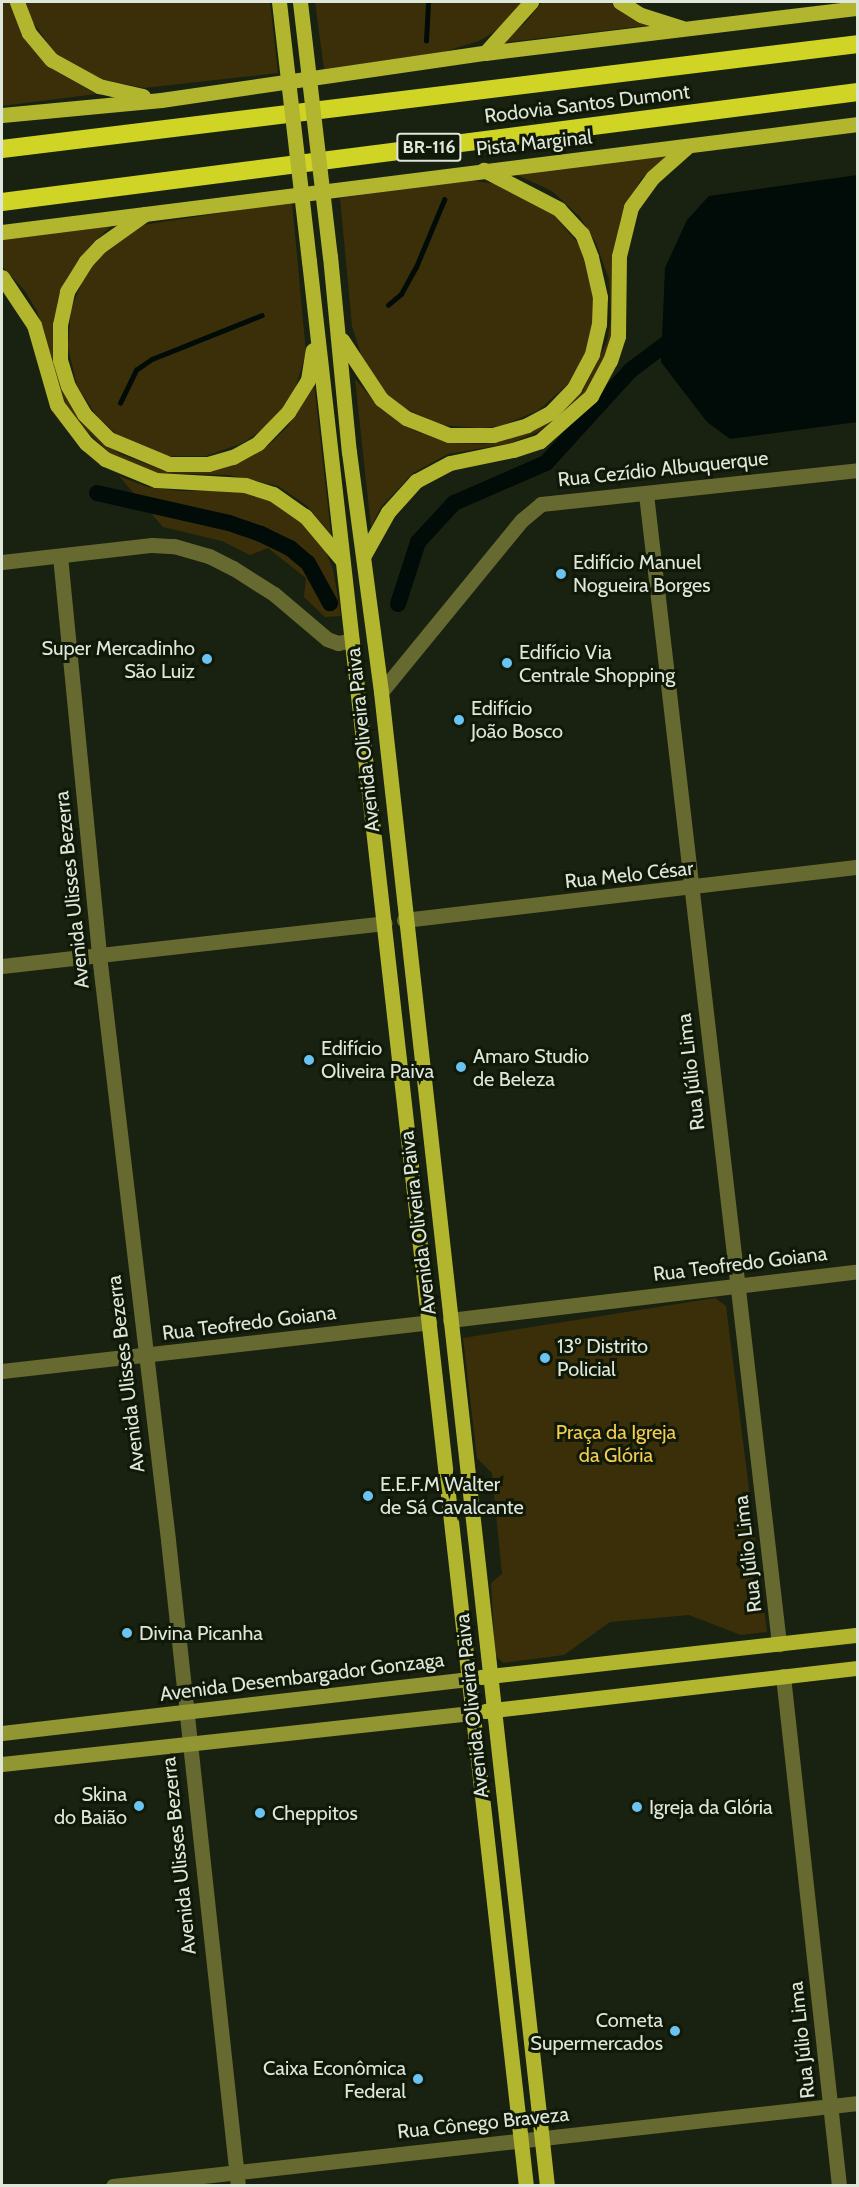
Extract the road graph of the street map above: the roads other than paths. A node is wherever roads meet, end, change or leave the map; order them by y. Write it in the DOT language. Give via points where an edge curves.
graph roads {
  1 [pos="17,2"];
  2 [pos="279,2"];
  3 [pos="300,2"];
  4 [pos="531,2"];
  5 [pos="620,2"];
  6 [pos="858,8"];
  7 [pos="691,30"];
  8 [pos="858,44"];
  9 [pos="485,53"];
  10 [pos="858,92"];
  11 [pos="161,100"];
  12 [pos="2,115"];
  13 [pos="858,124"];
  14 [pos="687,147"];
  15 [pos="2,149"];
  16 [pos="481,169"];
  17 [pos="2,202"];
  18 [pos="147,213"];
  19 [pos="2,232"];
  20 [pos="2,277"];
  21 [pos="315,323"];
  22 [pos="339,335"];
  23 [pos="858,470"];
  24 [pos="646,494"];
  25 [pos="363,555"];
  26 [pos="60,556"];
  27 [pos="342,560"];
  28 [pos="2,562"];
  29 [pos="352,640"];
  30 [pos="381,692"];
  31 [pos="858,867"];
  32 [pos="690,890"];
  33 [pos="404,920"];
  34 [pos="385,924"];
  35 [pos="99,955"];
  36 [pos="2,966"];
  37 [pos="858,1271"];
  38 [pos="738,1285"];
  39 [pos="450,1320"];
  40 [pos="429,1322"];
  41 [pos="145,1357"];
  42 [pos="2,1371"];
  43 [pos="858,1635"];
  44 [pos="779,1644"];
  45 [pos="858,1668"];
  46 [pos="490,1676"];
  47 [pos="783,1676"];
  48 [pos="470,1679"];
  49 [pos="185,1711"];
  50 [pos="494,1711"];
  51 [pos="473,1713"];
  52 [pos="2,1733"];
  53 [pos="188,1743"];
  54 [pos="2,1764"];
  55 [pos="858,2103"];
  56 [pos="830,2106"];
  57 [pos="542,2138"];
  58 [pos="521,2140"];
  59 [pos="237,2179"];
  60 [pos="113,2186"];
  61 [pos="526,2186"];
  62 [pos="547,2186"];
  63 [pos="839,2186"];
  1 -- 11 [label="main road" via="29,33 61,67 99,86"];
  2 -- 21 [label="main road, Avenida Oliveira Paiva, bridge"];
  3 -- 22 [label="main road, Avenida Oliveira Paiva, bridge"];
  4 -- 9 [label="main road"];
  5 -- 7 [label="main road" via="652,20"];
  6 -- 7 [label="main road"];
  7 -- 9 [label="main road"];
  8 -- 15 [label="highway, Rodovia Santos Dumont"];
  9 -- 11 [label="main road"];
  10 -- 17 [label="highway, Rodovia Santos Dumont / BR-116"];
  11 -- 12 [label="main road"];
  13 -- 14 [label="main road, Pista Marginal / BR-116"];
  14 -- 16 [label="main road, Pista Marginal / BR-116"];
  14 -- 25 [label="main road" via="653,177 631,207 619,256 618,336 591,396 540,441 450,463 416,481 388,512"];
  16 -- 18 [label="main road, Pista Marginal / BR-116"];
  16 -- 22 [label="main road" via="542,197 582,234 599,286 601,310 592,354 574,388 551,412 527,425 493,435 449,435 406,418 381,399"];
  18 -- 19 [label="main road, Pista Marginal / BR-116"];
  18 -- 21 [label="main road" via="100,246 86,261 71,282 60,325 60,360 68,386 84,414 109,439 169,464 208,464 233,457 268,434 298,397 313,362"];
  20 -- 27 [label="main road" via="34,325 57,405 86,443 105,459 156,480 245,485 273,494 305,516"];
  21 -- 27 [label="main road, Avenida Oliveira Paiva"];
  22 -- 25 [label="main road, Avenida Oliveira Paiva"];
  23 -- 24 [label="street, Rua Cezídio Albuquerque"];
  24 -- 30 [label="street, Rua Cezídio Albuquerque" via="547,502 534,508"];
  24 -- 32 [label="street, Rua Júlio Lima"];
  25 -- 30 [label="main road, Avenida Oliveira Paiva"];
  26 -- 28 [label="street"];
  26 -- 29 [label="street" via="152,545 209,556 274,594 327,639 338,643"];
  26 -- 35 [label="street, Avenida Ulisses Bezerra"];
  27 -- 29 [label="main road, Avenida Oliveira Paiva"];
  29 -- 34 [label="main road, Avenida Oliveira Paiva"];
  30 -- 33 [label="main road, Avenida Oliveira Paiva"];
  31 -- 32 [label="street, Rua Melo César"];
  32 -- 33 [label="street, Rua Melo César"];
  32 -- 38 [label="street, Rua Júlio Lima"];
  33 -- 39 [label="main road, Avenida Oliveira Paiva"];
  34 -- 35 [label="street"];
  34 -- 40 [label="main road, Avenida Oliveira Paiva"];
  35 -- 36 [label="street"];
  35 -- 41 [label="street, Avenida Ulisses Bezerra"];
  37 -- 38 [label="street, Rua Teofredo Goiana"];
  38 -- 39 [label="street, Rua Teofredo Goiana"];
  38 -- 44 [label="street, Rua Júlio Lima"];
  39 -- 46 [label="main road, Avenida Oliveira Paiva"];
  40 -- 41 [label="street, Rua Teofredo Goiana"];
  40 -- 48 [label="main road, Avenida Oliveira Paiva"];
  41 -- 42 [label="street, Rua Teofredo Goiana"];
  41 -- 49 [label="street, Avenida Ulisses Bezerra"];
  43 -- 44 [label="main road, Avenida Desembargador Gonzaga"];
  44 -- 46 [label="main road, Avenida Desembargador Gonzaga"];
  45 -- 47 [label="main road"];
  46 -- 48 [label="main road, Avenida Desembargador Gonzaga"];
  46 -- 50 [label="main road, Avenida Oliveira Paiva"];
  47 -- 50 [label="main road"];
  47 -- 56 [label="street, Rua Júlio Lima"];
  48 -- 49 [label="main road, Avenida Desembargador Gonzaga"];
  48 -- 51 [label="main road, Avenida Oliveira Paiva"];
  49 -- 52 [label="main road, Avenida Desembargador Gonzaga"];
  49 -- 53 [label="street, Avenida Ulisses Bezerra"];
  50 -- 51 [label="main road"];
  50 -- 57 [label="main road, Avenida Oliveira Paiva"];
  51 -- 53 [label="main road"];
  51 -- 58 [label="main road, Avenida Oliveira Paiva"];
  53 -- 54 [label="main road"];
  53 -- 59 [label="street, Avenida Ulisses Bezerra"];
  55 -- 56 [label="street, Rua Cônego Braveza"];
  56 -- 57 [label="street, Rua Cônego Braveza"];
  56 -- 63 [label="street, Rua Júlio Lima"];
  57 -- 58 [label="street, Rua Cônego Braveza"];
  57 -- 62 [label="main road, Avenida Oliveira Paiva"];
  58 -- 59 [label="street, Rua Cônego Braveza"];
  58 -- 61 [label="main road, Avenida Oliveira Paiva"];
  59 -- 60 [label="street, Rua Cônego Braveza"];
}
